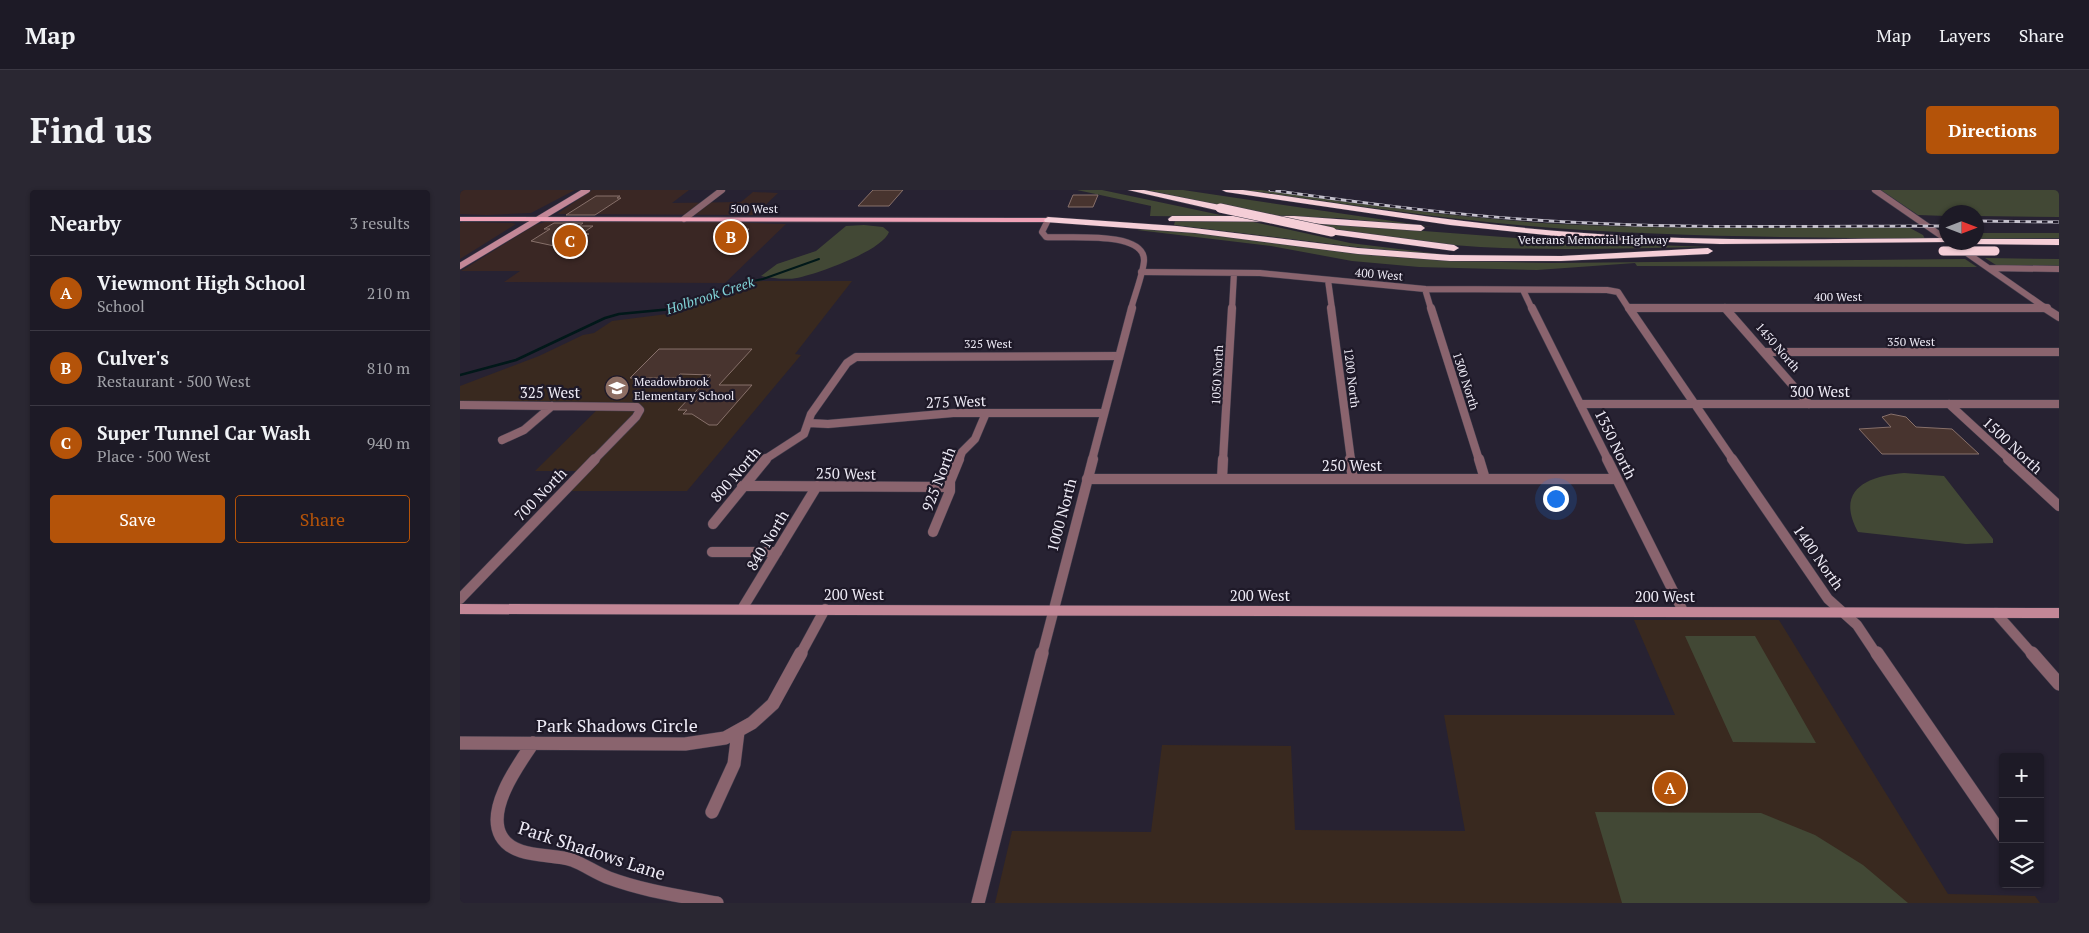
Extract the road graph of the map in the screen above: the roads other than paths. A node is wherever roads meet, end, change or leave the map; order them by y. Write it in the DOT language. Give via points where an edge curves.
graph roads {
  1 [pos="579,190"];
  2 [pos="588,190"];
  3 [pos="722,190"];
  4 [pos="1132,190"];
  5 [pos="1226,190"];
  6 [pos="1875,190"];
  7 [pos="537,218"];
  8 [pos="460,219"];
  9 [pos="684,219"];
  10 [pos="1048,220"];
  11 [pos="1939,235"];
  12 [pos="1939,240"];
  13 [pos="1695,242"];
  14 [pos="1984,242"];
  15 [pos="2059,242"];
  16 [pos="1963,250"];
  17 [pos="1710,251"];
  18 [pos="1913,251"];
  19 [pos="1938,251"];
  20 [pos="2059,252"];
  21 [pos="460,266"];
  22 [pos="1989,268"];
  23 [pos="2059,269"];
  24 [pos="1141,272"];
  25 [pos="1234,273"];
  26 [pos="1328,280"];
  27 [pos="1425,289"];
  28 [pos="1523,290"];
  29 [pos="1616,291"];
  30 [pos="1629,308"];
  31 [pos="1725,308"];
  32 [pos="2047,308"];
  33 [pos="2059,316"];
  34 [pos="1764,352"];
  35 [pos="2059,352"];
  36 [pos="1119,356"];
  37 [pos="856,357"];
  38 [pos="1580,404"];
  39 [pos="1695,404"];
  40 [pos="1809,404"];
  41 [pos="1949,404"];
  42 [pos="2059,404"];
  43 [pos="460,405"];
  44 [pos="552,406"];
  45 [pos="639,409"];
  46 [pos="986,413"];
  47 [pos="1104,413"];
  48 [pos="809,423"];
  49 [pos="502,440"];
  50 [pos="1087,479"];
  51 [pos="1222,479"];
  52 [pos="1354,479"];
  53 [pos="1485,479"];
  54 [pos="1617,479"];
  55 [pos="742,486"];
  56 [pos="817,486"];
  57 [pos="950,487"];
  58 [pos="2059,506"];
  59 [pos="713,524"];
  60 [pos="933,532"];
  61 [pos="712,552"];
  62 [pos="777,552"];
  63 [pos="460,599"];
  64 [pos="460,609"];
  65 [pos="742,609"];
  66 [pos="825,609"];
  67 [pos="1053,609"];
  68 [pos="1683,611"];
  69 [pos="1841,612"];
  70 [pos="1996,613"];
  71 [pos="2059,613"];
  72 [pos="2059,684"];
  73 [pos="738,732"];
  74 [pos="460,743"];
  75 [pos="533,743"];
  76 [pos="712,812"];
  77 [pos="1999,830"];
  78 [pos="717,903"];
  79 [pos="978,903"];
  1 -- 7 [label="main road"];
  2 -- 7 [label="main road" via="550,214"];
  3 -- 9 [label="street"];
  4 -- 17 [label="highway, Veterans Memorial Highway, bridge" via="1332,232 1435,246 1545,253"];
  5 -- 13 [label="highway, Veterans Memorial Highway" via="1470,225"];
  6 -- 11 [label="street"];
  7 -- 8 [label="main road, 500 West"];
  7 -- 9 [label="main road, 500 West"];
  7 -- 21 [label="main road"];
  9 -- 10 [label="main road, 500 West"];
  10 -- 13 [label="highway" via="1294,219 1565,240"];
  10 -- 17 [label="highway" via="1195,230 1345,249 1452,258 1613,257"];
  10 -- 24 [label="street, 1000 North" via="1042,232 1046,237 1110,239 1137,246 1144,254"];
  12 -- 13 [label="highway, Veterans Memorial Highway"];
  14 -- 15 [label="highway"];
  16 -- 22 [label="street"];
  17 -- 18 [label="highway, Veterans Memorial Highway"];
  19 -- 20 [label="highway, bridge"];
  22 -- 23 [label="street"];
  22 -- 32 [label="street"];
  24 -- 25 [label="street, 400 West"];
  24 -- 36 [label="street, 1000 North"];
  25 -- 26 [label="street, 400 West"];
  25 -- 51 [label="street, 1050 North"];
  26 -- 27 [label="street, 400 West"];
  26 -- 52 [label="street, 1200 North"];
  27 -- 28 [label="street, 400 West"];
  27 -- 53 [label="street, 1300 North"];
  28 -- 29 [label="street, 400 West"];
  28 -- 38 [label="street, 1350 North"];
  29 -- 30 [label="street, 1400 North"];
  30 -- 31 [label="street, 400 West"];
  30 -- 39 [label="street, 1400 North"];
  31 -- 32 [label="street, 400 West"];
  31 -- 34 [label="street, 1450 North"];
  32 -- 33 [label="street"];
  34 -- 35 [label="street, 350 West"];
  34 -- 40 [label="street, 1450 North"];
  36 -- 37 [label="street, 325 West"];
  36 -- 47 [label="street, 1000 North"];
  37 -- 48 [label="street, 800 North" via="847,363 811,414"];
  38 -- 39 [label="street, 300 West"];
  38 -- 54 [label="street, 1350 North"];
  39 -- 40 [label="street, 300 West"];
  39 -- 69 [label="street, 1400 North" via="1828,600"];
  40 -- 41 [label="street, 300 West"];
  41 -- 42 [label="street, 300 West"];
  41 -- 58 [label="street, 1500 North"];
  43 -- 44 [label="street, 325 West"];
  44 -- 45 [label="street, 325 West" via="631,406"];
  44 -- 49 [label="street" via="524,430"];
  45 -- 63 [label="street, 700 North" via="636,417"];
  46 -- 47 [label="street, 275 West"];
  46 -- 48 [label="street, 275 West"];
  46 -- 57 [label="street, 925 North" via="976,436 962,452"];
  47 -- 50 [label="street, 1000 North"];
  48 -- 55 [label="street, 800 North" via="804,434 764,460"];
  50 -- 51 [label="street, 250 West"];
  50 -- 67 [label="street, 1000 North"];
  51 -- 52 [label="street, 250 West"];
  52 -- 53 [label="street, 250 West"];
  53 -- 54 [label="street, 250 West"];
  54 -- 68 [label="street, 1350 North"];
  55 -- 56 [label="street, 250 West"];
  55 -- 59 [label="street, 800 North"];
  56 -- 57 [label="street, 250 West"];
  56 -- 62 [label="street, 840 North"];
  57 -- 60 [label="street, 925 North"];
  61 -- 62 [label="street"];
  62 -- 65 [label="street, 840 North"];
  64 -- 65 [label="main road, 200 West"];
  65 -- 66 [label="main road, 200 West"];
  66 -- 67 [label="main road, 200 West"];
  66 -- 73 [label="street, Park Shadows Circle" via="773,704"];
  67 -- 68 [label="main road, 200 West"];
  67 -- 79 [label="street, 1000 North"];
  68 -- 69 [label="main road, 200 West"];
  69 -- 70 [label="main road, 200 West"];
  69 -- 77 [label="street, 1400 North" via="1857,625"];
  70 -- 71 [label="main road, 200 West"];
  70 -- 72 [label="street"];
  73 -- 75 [label="street, Park Shadows Circle" via="712,741 685,744"];
  73 -- 76 [label="street" via="738,753"];
  74 -- 75 [label="street, Park Shadows Circle"];
  75 -- 78 [label="street, Park Shadows Lane" via="502,795 496,816 502,838 507,843 531,853 573,861 609,878 656,892"];
}
